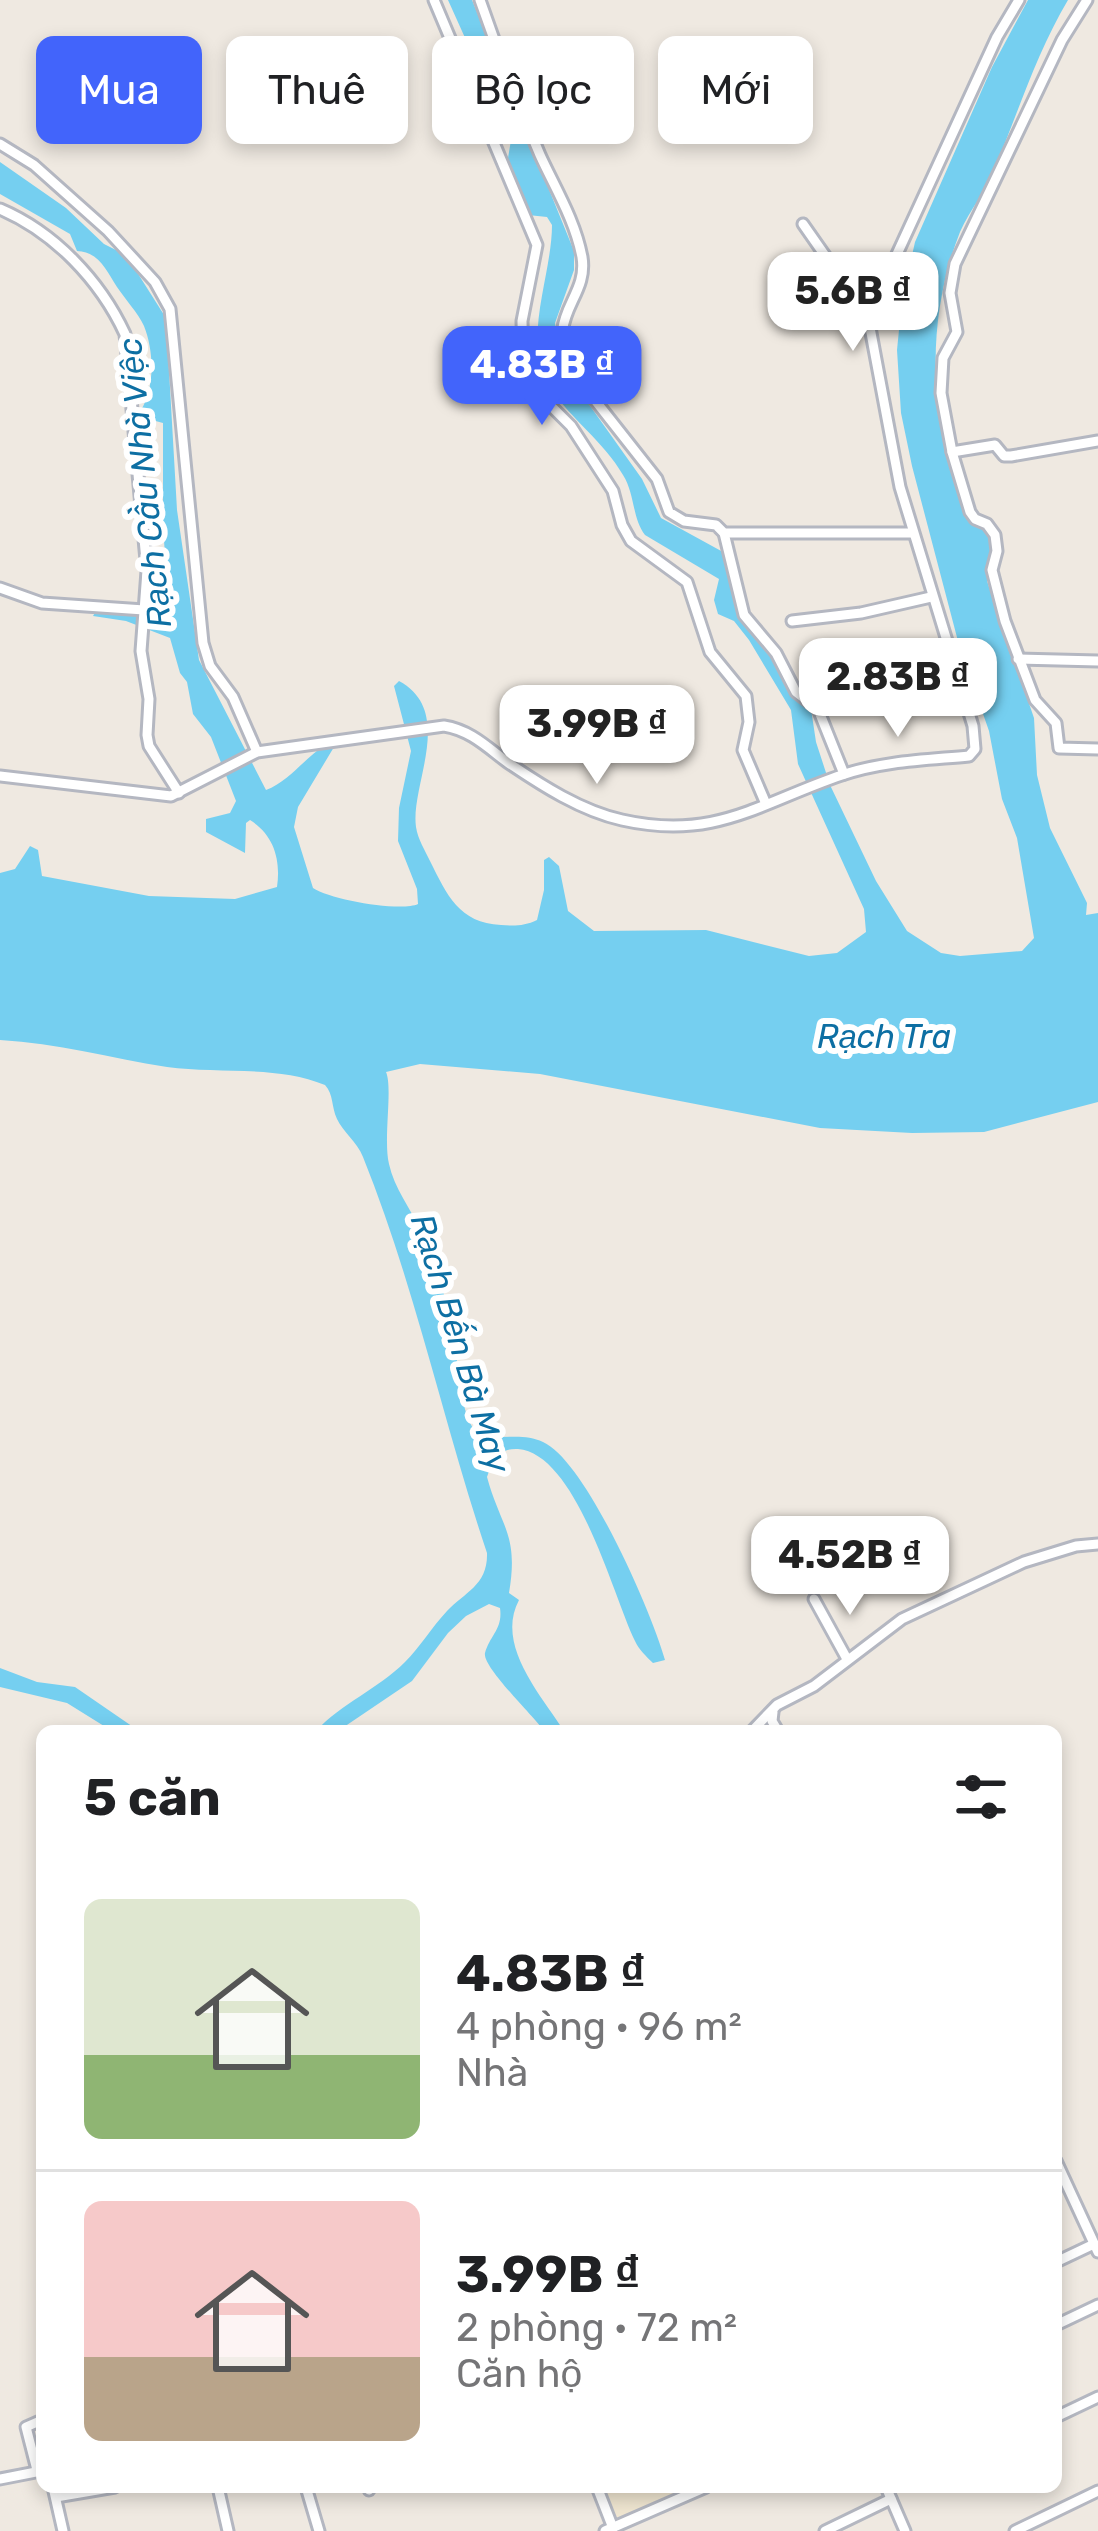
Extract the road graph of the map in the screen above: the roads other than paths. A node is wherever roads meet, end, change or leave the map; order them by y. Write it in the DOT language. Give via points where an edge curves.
graph roads {
  1 [pos="434,0"];
  2 [pos="480,0"];
  3 [pos="1019,0"];
  4 [pos="1088,0"];
  5 [pos="0,144"];
  6 [pos="0,209"];
  7 [pos="803,224"];
  8 [pos="868,317"];
  9 [pos="1098,441"];
  10 [pos="952,452"];
  11 [pos="724,533"];
  12 [pos="912,533"];
  13 [pos="0,588"];
  14 [pos="931,597"];
  15 [pos="144,611"];
  16 [pos="792,621"];
  17 [pos="1018,659"];
  18 [pos="1098,661"];
  19 [pos="1098,749"];
  20 [pos="255,753"];
  21 [pos="841,775"];
  22 [pos="0,776"];
  23 [pos="179,793"];
  24 [pos="766,804"];
  25 [pos="1098,1544"];
  26 [pos="814,1599"];
  27 [pos="848,1659"];
  28 [pos="773,1712"];
  29 [pos="759,1725"];
  30 [pos="774,1725"];
  31 [pos="1062,2174"];
  32 [pos="1096,2248"];
  33 [pos="1062,2259"];
  34 [pos="1098,2305"];
  35 [pos="1062,2322"];
  36 [pos="1098,2397"];
  37 [pos="1062,2411"];
  38 [pos="36,2423"];
  39 [pos="36,2461"];
  40 [pos="36,2472"];
  41 [pos="0,2479"];
  42 [pos="1098,2491"];
  43 [pos="54,2493"];
  44 [pos="219,2493"];
  45 [pos="308,2493"];
  46 [pos="599,2493"];
  47 [pos="692,2493"];
  48 [pos="888,2493"];
  49 [pos="609,2529"];
  50 [pos="63,2531"];
  51 [pos="227,2531"];
  52 [pos="319,2531"];
  53 [pos="825,2531"];
  54 [pos="905,2531"];
  55 [pos="1015,2531"];
  1 -- 24 [label="street" via="537,245 521,321 523,370 613,491 632,541 686,582 710,652 746,695 743,750"];
  2 -- 11 [label="street" via="582,257 565,312 565,357 657,479 670,512"];
  3 -- 8 [label="street"];
  4 -- 10 [label="street" via="955,264 957,332 943,358 940,393"];
  5 -- 20 [label="street" via="108,231 170,309 203,644"];
  6 -- 15 [label="street" via="31,223 73,260 125,334"];
  7 -- 8 [label="street"];
  8 -- 12 [label="street"];
  9 -- 10 [label="street" via="1011,457 995,445"];
  10 -- 17 [label="street" via="972,517 995,536 992,572"];
  11 -- 12 [label="street"];
  11 -- 21 [label="street" via="744,615 796,692 818,709"];
  12 -- 14 [label="street"];
  13 -- 15 [label="street" via="42,603"];
  14 -- 16 [label="street"];
  14 -- 21 [label="street" via="975,749"];
  15 -- 23 [label="street" via="149,746"];
  17 -- 18 [label="street"];
  17 -- 19 [label="street" via="1035,700 1054,719 1059,748"];
  20 -- 23 [label="street"];
  20 -- 24 [label="street" via="439,726 470,735 577,804 616,819 662,828 713,825"];
  21 -- 24 [label="street"];
  22 -- 23 [label="street"];
  25 -- 27 [label="street" via="967,1587 902,1619"];
  26 -- 27 [label="street"];
  27 -- 28 [label="street"];
  28 -- 29 [label="street"];
  28 -- 30 [label="street"];
  31 -- 32 [label="street"];
  32 -- 33 [label="street"];
  34 -- 35 [label="street"];
  36 -- 37 [label="street"];
  38 -- 39 [label="street" via="26,2427"];
  40 -- 41 [label="street"];
  42 -- 55 [label="street"];
  43 -- 50 [label="street"];
  44 -- 51 [label="street"];
  45 -- 52 [label="street"];
  46 -- 49 [label="street"];
  47 -- 49 [label="street"];
  48 -- 53 [label="street"];
  48 -- 54 [label="street"];
}
